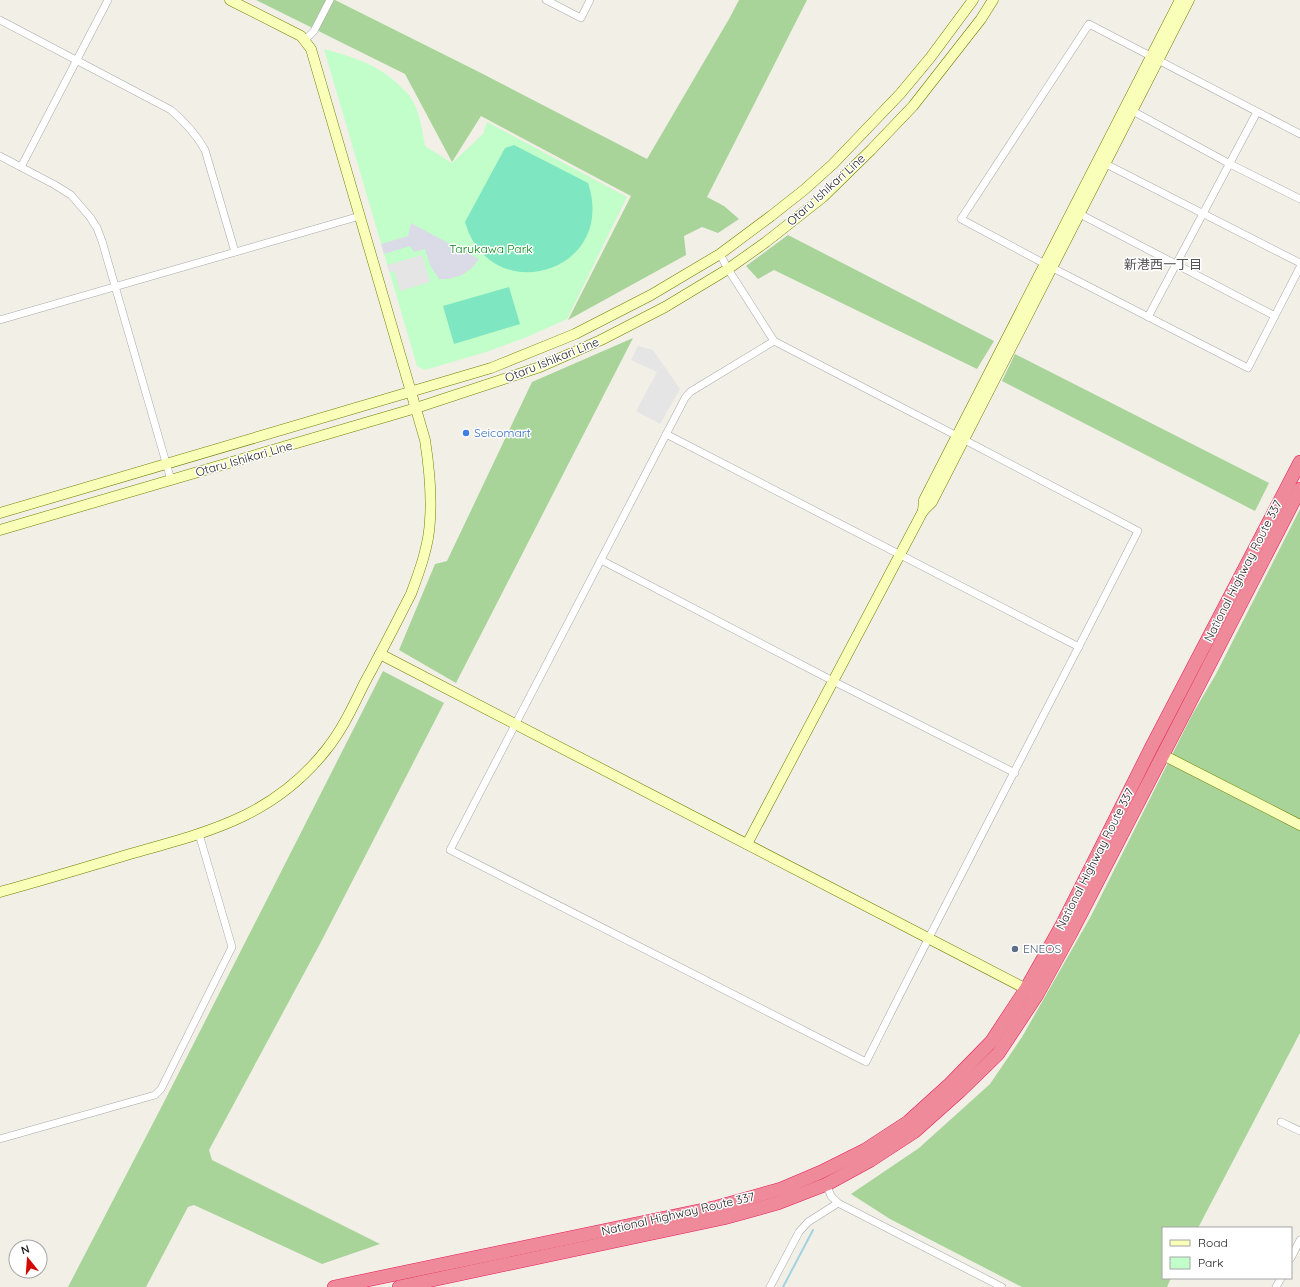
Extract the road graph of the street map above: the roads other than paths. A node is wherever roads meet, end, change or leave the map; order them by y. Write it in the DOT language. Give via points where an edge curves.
graph roads {
  1 [pos="108,0"];
  2 [pos="230,0"];
  3 [pos="330,0"];
  4 [pos="546,0"];
  5 [pos="590,0"];
  6 [pos="973,0"];
  7 [pos="993,0"];
  8 [pos="1180,0"];
  9 [pos="1189,0"];
  10 [pos="0,20"];
  11 [pos="304,40"];
  12 [pos="1155,58"];
  13 [pos="76,60"];
  14 [pos="1129,109"];
  15 [pos="1257,112"];
  16 [pos="1300,134"];
  17 [pos="0,156"];
  18 [pos="1102,162"];
  19 [pos="1230,164"];
  20 [pos="21,167"];
  21 [pos="1300,199"];
  22 [pos="1076,212"];
  23 [pos="1203,213"];
  24 [pos="360,216"];
  25 [pos="235,252"];
  26 [pos="720,254"];
  27 [pos="1300,263"];
  28 [pos="1176,264"];
  29 [pos="1049,266"];
  30 [pos="1300,267"];
  31 [pos="728,269"];
  32 [pos="114,287"];
  33 [pos="1148,316"];
  34 [pos="1275,316"];
  35 [pos="0,320"];
  36 [pos="774,342"];
  37 [pos="411,392"];
  38 [pos="416,408"];
  39 [pos="666,434"];
  40 [pos="961,438"];
  41 [pos="1300,462"];
  42 [pos="166,464"];
  43 [pos="171,480"];
  44 [pos="1300,489"];
  45 [pos="0,512"];
  46 [pos="0,530"];
  47 [pos="900,555"];
  48 [pos="601,560"];
  49 [pos="1079,647"];
  50 [pos="380,654"];
  51 [pos="833,681"];
  52 [pos="516,724"];
  53 [pos="1151,748"];
  54 [pos="1163,755"];
  55 [pos="1015,773"];
  56 [pos="1300,825"];
  57 [pos="199,834"];
  58 [pos="747,844"];
  59 [pos="0,892"];
  60 [pos="928,938"];
  61 [pos="1032,992"];
  62 [pos="1281,1122"];
  63 [pos="1300,1131"];
  64 [pos="0,1140"];
  65 [pos="824,1178"];
  66 [pos="838,1203"];
  67 [pos="1300,1240"];
  68 [pos="1292,1256"];
  69 [pos="334,1287"];
  70 [pos="399,1287"];
  71 [pos="770,1287"];
  72 [pos="1002,1287"];
  1 -- 13 [label="street"];
  2 -- 11 [label="street" via="301,36"];
  3 -- 11 [label="street" via="314,31"];
  4 -- 5 [label="street" via="581,18"];
  6 -- 26 [label="street, Otaru Ishikari Line" via="900,94 833,164 804,190"];
  7 -- 31 [label="street, Otaru Ishikari Line" via="981,20 913,106 871,150 823,197"];
  8 -- 12 [label="street"];
  9 -- 12 [label="street"];
  10 -- 13 [label="street"];
  11 -- 24 [label="street" via="311,49"];
  12 -- 14 [label="street"];
  12 -- 15 [label="street"];
  12 -- 29 [label="street" via="1089,24 961,219"];
  13 -- 20 [label="street"];
  13 -- 25 [label="street" via="171,110 184,120 205,150"];
  14 -- 18 [label="street"];
  14 -- 19 [label="street"];
  15 -- 16 [label="street"];
  15 -- 19 [label="street"];
  17 -- 20 [label="street"];
  18 -- 22 [label="street"];
  18 -- 23 [label="street"];
  19 -- 21 [label="street"];
  19 -- 23 [label="street"];
  20 -- 32 [label="street" via="65,191 80,204 102,240"];
  22 -- 28 [label="street"];
  22 -- 29 [label="street"];
  23 -- 27 [label="street"];
  23 -- 28 [label="street"];
  24 -- 25 [label="street"];
  24 -- 37 [label="street"];
  25 -- 32 [label="street"];
  26 -- 31 [label="street"];
  26 -- 37 [label="street, Otaru Ishikari Line" via="651,295 574,334 491,368"];
  28 -- 33 [label="street"];
  28 -- 34 [label="street"];
  29 -- 33 [label="street"];
  29 -- 40 [label="street"];
  30 -- 34 [label="street"];
  31 -- 36 [label="street"];
  31 -- 38 [label="street, Otaru Ishikari Line" via="665,308 575,353"];
  32 -- 35 [label="street"];
  32 -- 42 [label="street"];
  33 -- 34 [label="street" via="1248,368"];
  36 -- 39 [label="street" via="690,392 684,398"];
  36 -- 40 [label="street"];
  37 -- 38 [label="street"];
  37 -- 42 [label="street, Otaru Ishikari Line"];
  38 -- 43 [label="street, Otaru Ishikari Line"];
  38 -- 50 [label="street" via="426,440 430,521 417,579"];
  39 -- 47 [label="street"];
  39 -- 48 [label="street"];
  40 -- 47 [label="street" via="924,500 923,511"];
  40 -- 49 [label="street" via="1138,531"];
  41 -- 53 [label="highway, National Highway Route 337"];
  42 -- 43 [label="street"];
  42 -- 45 [label="street, Otaru Ishikari Line"];
  43 -- 46 [label="street, Otaru Ishikari Line"];
  44 -- 54 [label="highway, National Highway Route 337"];
  47 -- 49 [label="street"];
  47 -- 51 [label="street"];
  48 -- 51 [label="street"];
  48 -- 52 [label="street"];
  49 -- 55 [label="street"];
  50 -- 52 [label="street"];
  50 -- 57 [label="street" via="343,727 298,780 256,810"];
  51 -- 55 [label="street"];
  51 -- 58 [label="street"];
  52 -- 58 [label="street"];
  52 -- 60 [label="street" via="450,850 866,1062"];
  53 -- 54 [label="street"];
  53 -- 61 [label="highway, National Highway Route 337" via="1062,925"];
  54 -- 56 [label="street"];
  54 -- 61 [label="highway, National Highway Route 337" via="1071,934"];
  55 -- 60 [label="street"];
  57 -- 59 [label="street"];
  57 -- 64 [label="street" via="232,947 161,1089 154,1095"];
  58 -- 60 [label="street"];
  60 -- 61 [label="street"];
  61 -- 65 [label="highway, National Highway Route 337" via="998,1054 960,1091 914,1132 871,1160"];
  62 -- 63 [label="street"];
  65 -- 66 [label="street" via="831,1196"];
  65 -- 69 [label="highway, National Highway Route 337" via="717,1207"];
  65 -- 70 [label="highway, National Highway Route 337" via="778,1203 724,1218"];
  66 -- 71 [label="street" via="808,1222 799,1232"];
  66 -- 72 [label="street"];
  67 -- 68 [label="street"];
}
